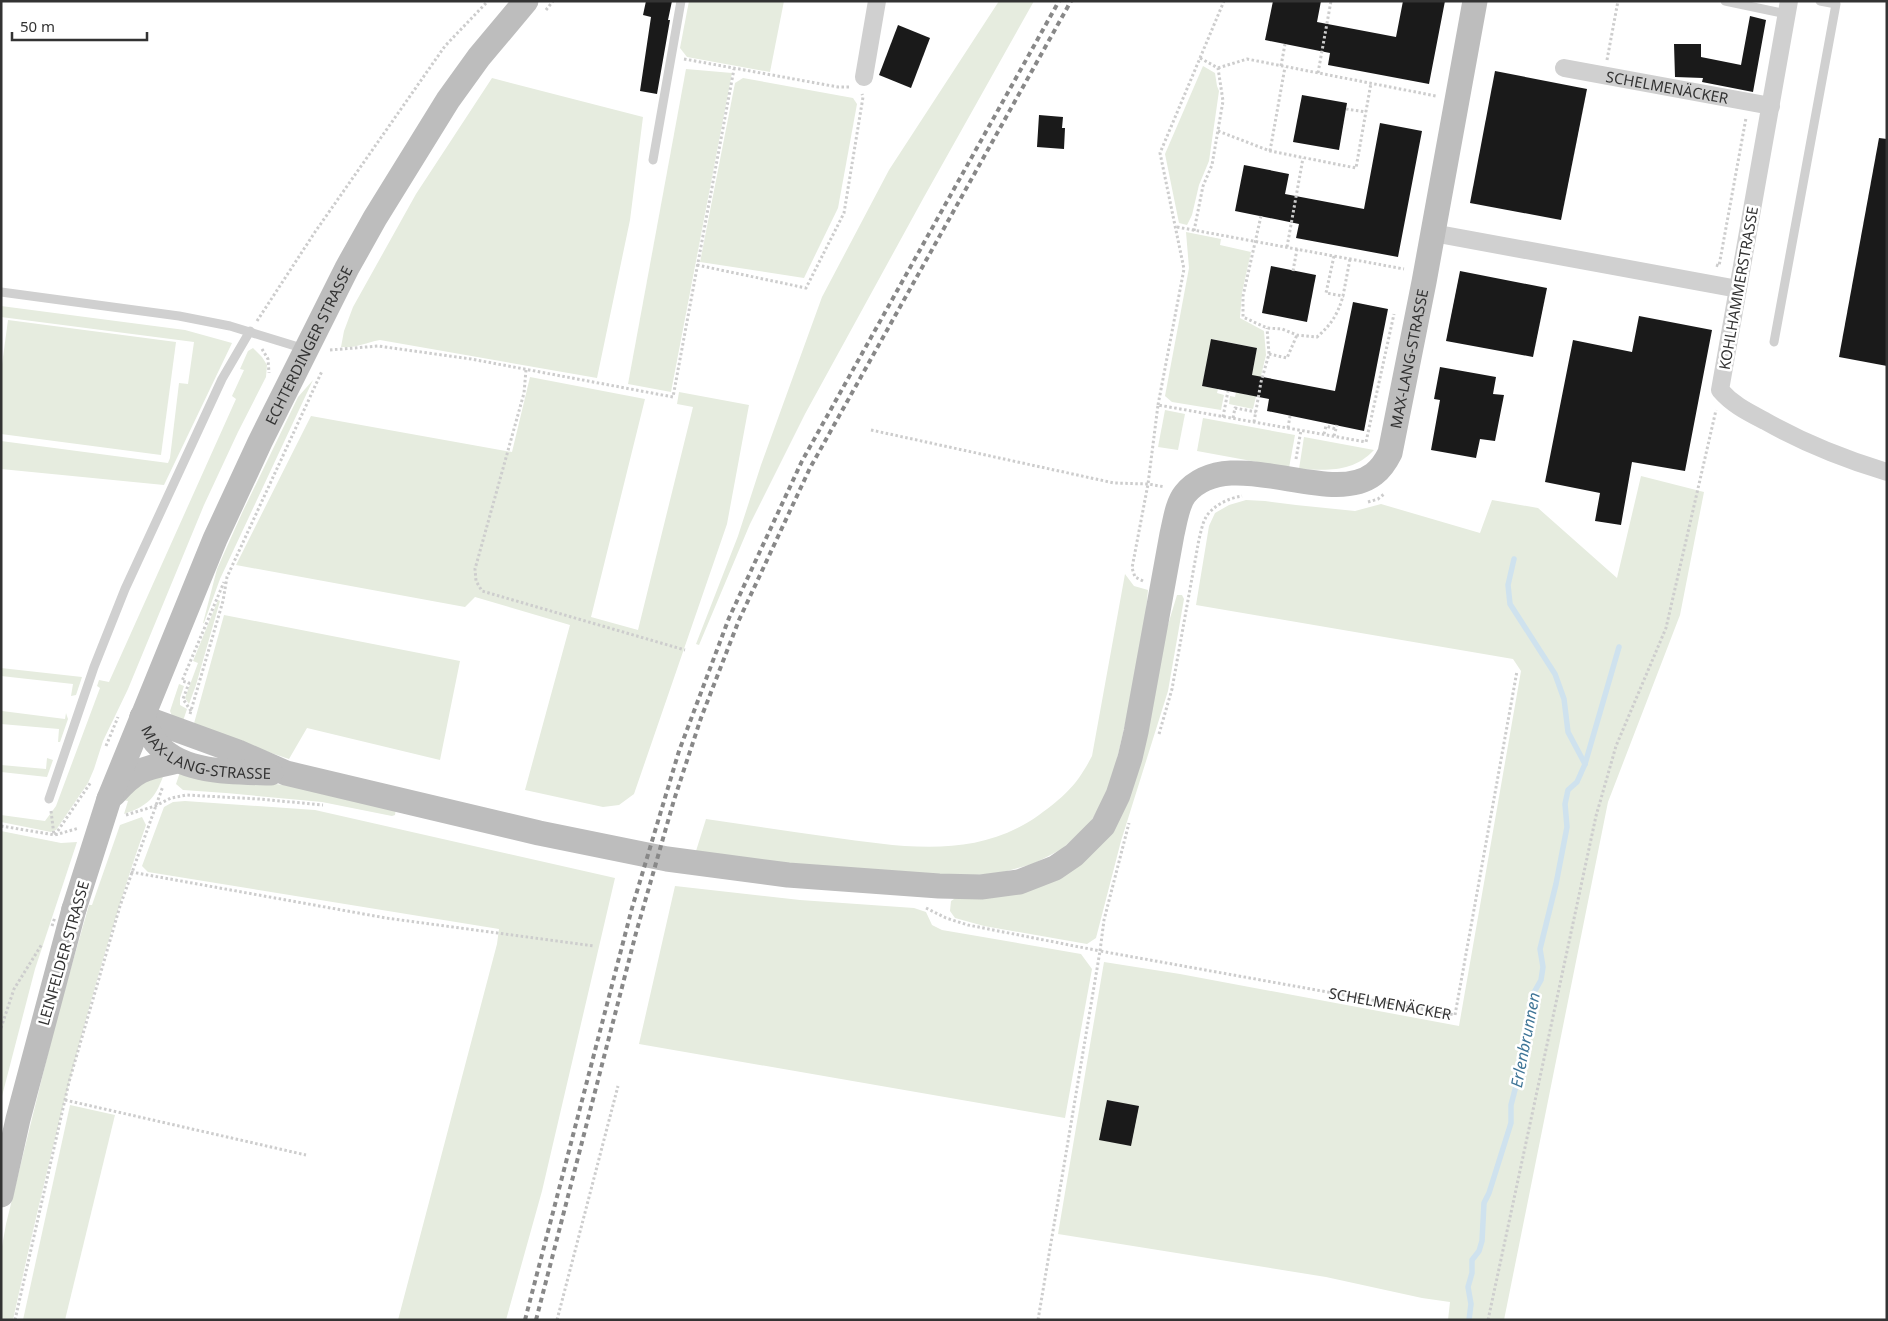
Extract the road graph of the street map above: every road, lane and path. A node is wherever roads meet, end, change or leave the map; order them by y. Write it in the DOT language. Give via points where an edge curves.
graph roads {
  1 [pos="488,1"];
  2 [pos="554,1"];
  3 [pos="681,1"];
  4 [pos="878,1"];
  5 [pos="1224,1"];
  6 [pos="1331,1"];
  7 [pos="1475,1"];
  8 [pos="1618,1"];
  9 [pos="1725,1"];
  10 [pos="1820,1"];
  11 [pos="1788,8"];
  12 [pos="533,9"];
  13 [pos="1286,44"];
  14 [pos="1200,58"];
  15 [pos="688,60"];
  16 [pos="1283,66"];
  17 [pos="1218,68"];
  18 [pos="1564,68"];
  19 [pos="734,69"];
  20 [pos="1318,73"];
  21 [pos="1617,78"];
  22 [pos="861,80"];
  23 [pos="1371,83"];
  24 [pos="1436,96"];
  25 [pos="1748,102"];
  26 [pos="1771,106"];
  27 [pos="1346,109"];
  28 [pos="1366,112"];
  29 [pos="1218,131"];
  30 [pos="1270,151"];
  31 [pos="1304,158"];
  32 [pos="653,160"];
  33 [pos="1261,216"];
  34 [pos="1176,227"];
  35 [pos="1194,230"];
  36 [pos="1433,233"];
  37 [pos="1256,242"];
  38 [pos="1287,248"];
  39 [pos="1297,249"];
  40 [pos="1334,256"];
  41 [pos="1350,259"];
  42 [pos="1711,264"];
  43 [pos="697,265"];
  44 [pos="1293,271"];
  45 [pos="1402,278"];
  46 [pos="1738,289"];
  47 [pos="1,292"];
  48 [pos="1343,296"];
  49 [pos="1395,307"];
  50 [pos="1267,328"];
  51 [pos="250,332"];
  52 [pos="1297,335"];
  53 [pos="335,341"];
  54 [pos="1774,342"];
  55 [pos="331,350"];
  56 [pos="316,354"];
  57 [pos="1270,354"];
  58 [pos="323,368"];
  59 [pos="526,370"];
  60 [pos="1720,390"];
  61 [pos="1228,391"];
  62 [pos="1158,405"];
  63 [pos="1256,412"];
  64 [pos="1290,416"];
  65 [pos="1223,417"];
  66 [pos="1233,418"];
  67 [pos="1254,422"];
  68 [pos="1288,428"];
  69 [pos="871,430"];
  70 [pos="1300,430"];
  71 [pos="1324,434"];
  72 [pos="1334,436"];
  73 [pos="1887,472"];
  74 [pos="1293,479"];
  75 [pos="1205,518"];
  76 [pos="227,577"];
  77 [pos="686,650"];
  78 [pos="1517,671"];
  79 [pos="142,717"];
  80 [pos="1157,739"];
  81 [pos="172,771"];
  82 [pos="286,773"];
  83 [pos="96,776"];
  84 [pos="110,798"];
  85 [pos="49,799"];
  86 [pos="155,806"];
  87 [pos="325,806"];
  88 [pos="1131,818"];
  89 [pos="1,826"];
  90 [pos="55,835"];
  91 [pos="131,872"];
  92 [pos="924,907"];
  93 [pos="52,926"];
  94 [pos="48,934"];
  95 [pos="43,942"];
  96 [pos="594,946"];
  97 [pos="1100,951"];
  98 [pos="1,1028"];
  99 [pos="618,1086"];
  100 [pos="65,1100"];
  101 [pos="306,1155"];
  102 [pos="1,1195"];
  103 [pos="15,1320"];
  104 [pos="557,1320"];
  105 [pos="1038,1320"];
  106 [pos="1488,1320"];
  1 -- 51 [label="path" via="445,46 315,232"];
  2 -- 12 [label="path"];
  3 -- 32 [label="lane"];
  4 -- 22 [label="street"];
  5 -- 14 [label="path"];
  6 -- 20 [label="path"];
  7 -- 36 [label="main road, MAX-LANG-STRASSE"];
  8 -- 21 [label="path" via="1607,59"];
  9 -- 11 [label="lane"];
  10 -- 54 [label="lane" via="1836,4"];
  11 -- 26 [label="street, KOHLHAMMERSTRASSE"];
  12 -- 56 [label="main road, ECHTERDINGER STRASSE" via="479,57 423,139 375,218"];
  13 -- 16 [label="path"];
  14 -- 17 [label="path"];
  14 -- 34 [label="path" via="1160,153"];
  15 -- 19 [label="path"];
  16 -- 17 [label="path" via="1247,60"];
  16 -- 20 [label="path"];
  16 -- 30 [label="path"];
  17 -- 29 [label="path" via="1223,101"];
  18 -- 21 [label="street, SCHELMENÄCKER"];
  19 -- 22 [label="path" via="846,88"];
  19 -- 43 [label="path"];
  20 -- 23 [label="path"];
  21 -- 25 [label="street, SCHELMENÄCKER"];
  22 -- 43 [label="path" via="863,97 844,213 806,288"];
  23 -- 24 [label="path"];
  23 -- 28 [label="path"];
  25 -- 26 [label="street, SCHELMENÄCKER"];
  25 -- 42 [label="path" via="1719,266"];
  26 -- 46 [label="street, KOHLHAMMERSTRASSE"];
  27 -- 28 [label="path"];
  28 -- 31 [label="path" via="1356,168"];
  29 -- 30 [label="path"];
  29 -- 35 [label="path"];
  30 -- 31 [label="path"];
  31 -- 38 [label="path"];
  33 -- 37 [label="path"];
  34 -- 35 [label="path"];
  34 -- 62 [label="path" via="1184,268"];
  35 -- 37 [label="path"];
  36 -- 46 [label="street"];
  36 -- 74 [label="main road, MAX-LANG-STRASSE" via="1392,446 1384,465 1374,475 1344,484"];
  37 -- 38 [label="path"];
  37 -- 50 [label="path" via="1243,296 1243,317"];
  38 -- 39 [label="path"];
  39 -- 40 [label="path"];
  39 -- 44 [label="path"];
  40 -- 41 [label="path"];
  40 -- 48 [label="path" via="1326,294"];
  41 -- 45 [label="path" via="1404,269"];
  41 -- 48 [label="path"];
  43 -- 59 [label="path" via="673,397"];
  46 -- 60 [label="street, KOHLHAMMERSTRASSE"];
  47 -- 51 [label="lane" via="179,316"];
  48 -- 52 [label="path" via="1339,312 1317,338"];
  49 -- 72 [label="path" via="1366,442"];
  50 -- 52 [label="path"];
  50 -- 57 [label="path"];
  51 -- 56 [label="lane"];
  51 -- 85 [label="lane" via="222,379 125,589 94,667"];
  52 -- 57 [label="path" via="1287,358"];
  53 -- 55 [label="path"];
  55 -- 56 [label="path"];
  55 -- 59 [label="path" via="378,346"];
  56 -- 79 [label="main road, ECHTERDINGER STRASSE" via="245,474"];
  57 -- 63 [label="path"];
  58 -- 76 [label="path"];
  59 -- 77 [label="path" via="524,393 475,569 476,581 482,591"];
  60 -- 73 [label="street, KOHLHAMMERSTRASSE" via="1737,406 1803,441"];
  60 -- 106 [label="path" via="1666,628 1616,746 1596,816"];
  61 -- 65 [label="path"];
  62 -- 65 [label="path"];
  62 -- 69 [label="path" via="1148,484 1114,483"];
  63 -- 66 [label="path" via="1236,408"];
  63 -- 67 [label="path"];
  64 -- 68 [label="path"];
  65 -- 66 [label="path"];
  66 -- 67 [label="path"];
  67 -- 68 [label="path"];
  68 -- 70 [label="path"];
  70 -- 71 [label="path"];
  70 -- 74 [label="path"];
  71 -- 72 [label="path"];
  71 -- 72 [label="path" via="1326,426 1336,427"];
  74 -- 82 [label="main road, MAX-LANG-STRASSE" via="1241,473 1212,477 1184,495 1172,534 1136,732 1111,811 1103,826 1079,850 1055,868 1019,882 981,887 858,881 667,859 500,824"];
  75 -- 80 [label="path" via="1172,689"];
  76 -- 76 [label="path" via="223,601 191,712 183,699 189,683 182,682"];
  78 -- 97 [label="path, SCHELMENÄCKER" via="1455,1015"];
  79 -- 81 [label="main road, MAX-LANG-STRASSE"];
  79 -- 82 [label="main road, MAX-LANG-STRASSE"];
  79 -- 84 [label="main road, LEINFELDER STRASSE"];
  81 -- 82 [label="main road, MAX-LANG-STRASSE" via="197,767"];
  81 -- 84 [label="main road" via="146,768 134,774"];
  81 -- 86 [label="path"];
  83 -- 90 [label="path"];
  84 -- 102 [label="main road, LEINFELDER STRASSE, bridge" via="74,909"];
  85 -- 90 [label="path"];
  86 -- 87 [label="path" via="186,795 259,798"];
  86 -- 91 [label="path"];
  88 -- 97 [label="path" via="1104,920"];
  89 -- 90 [label="path"];
  91 -- 96 [label="path" via="386,918"];
  91 -- 100 [label="path"];
  92 -- 97 [label="path" via="968,925"];
  93 -- 94 [label="path"];
  95 -- 98 [label="path" via="14,989"];
  97 -- 105 [label="path"];
  99 -- 104 [label="path"];
  100 -- 101 [label="path"];
  100 -- 103 [label="path"];
}
